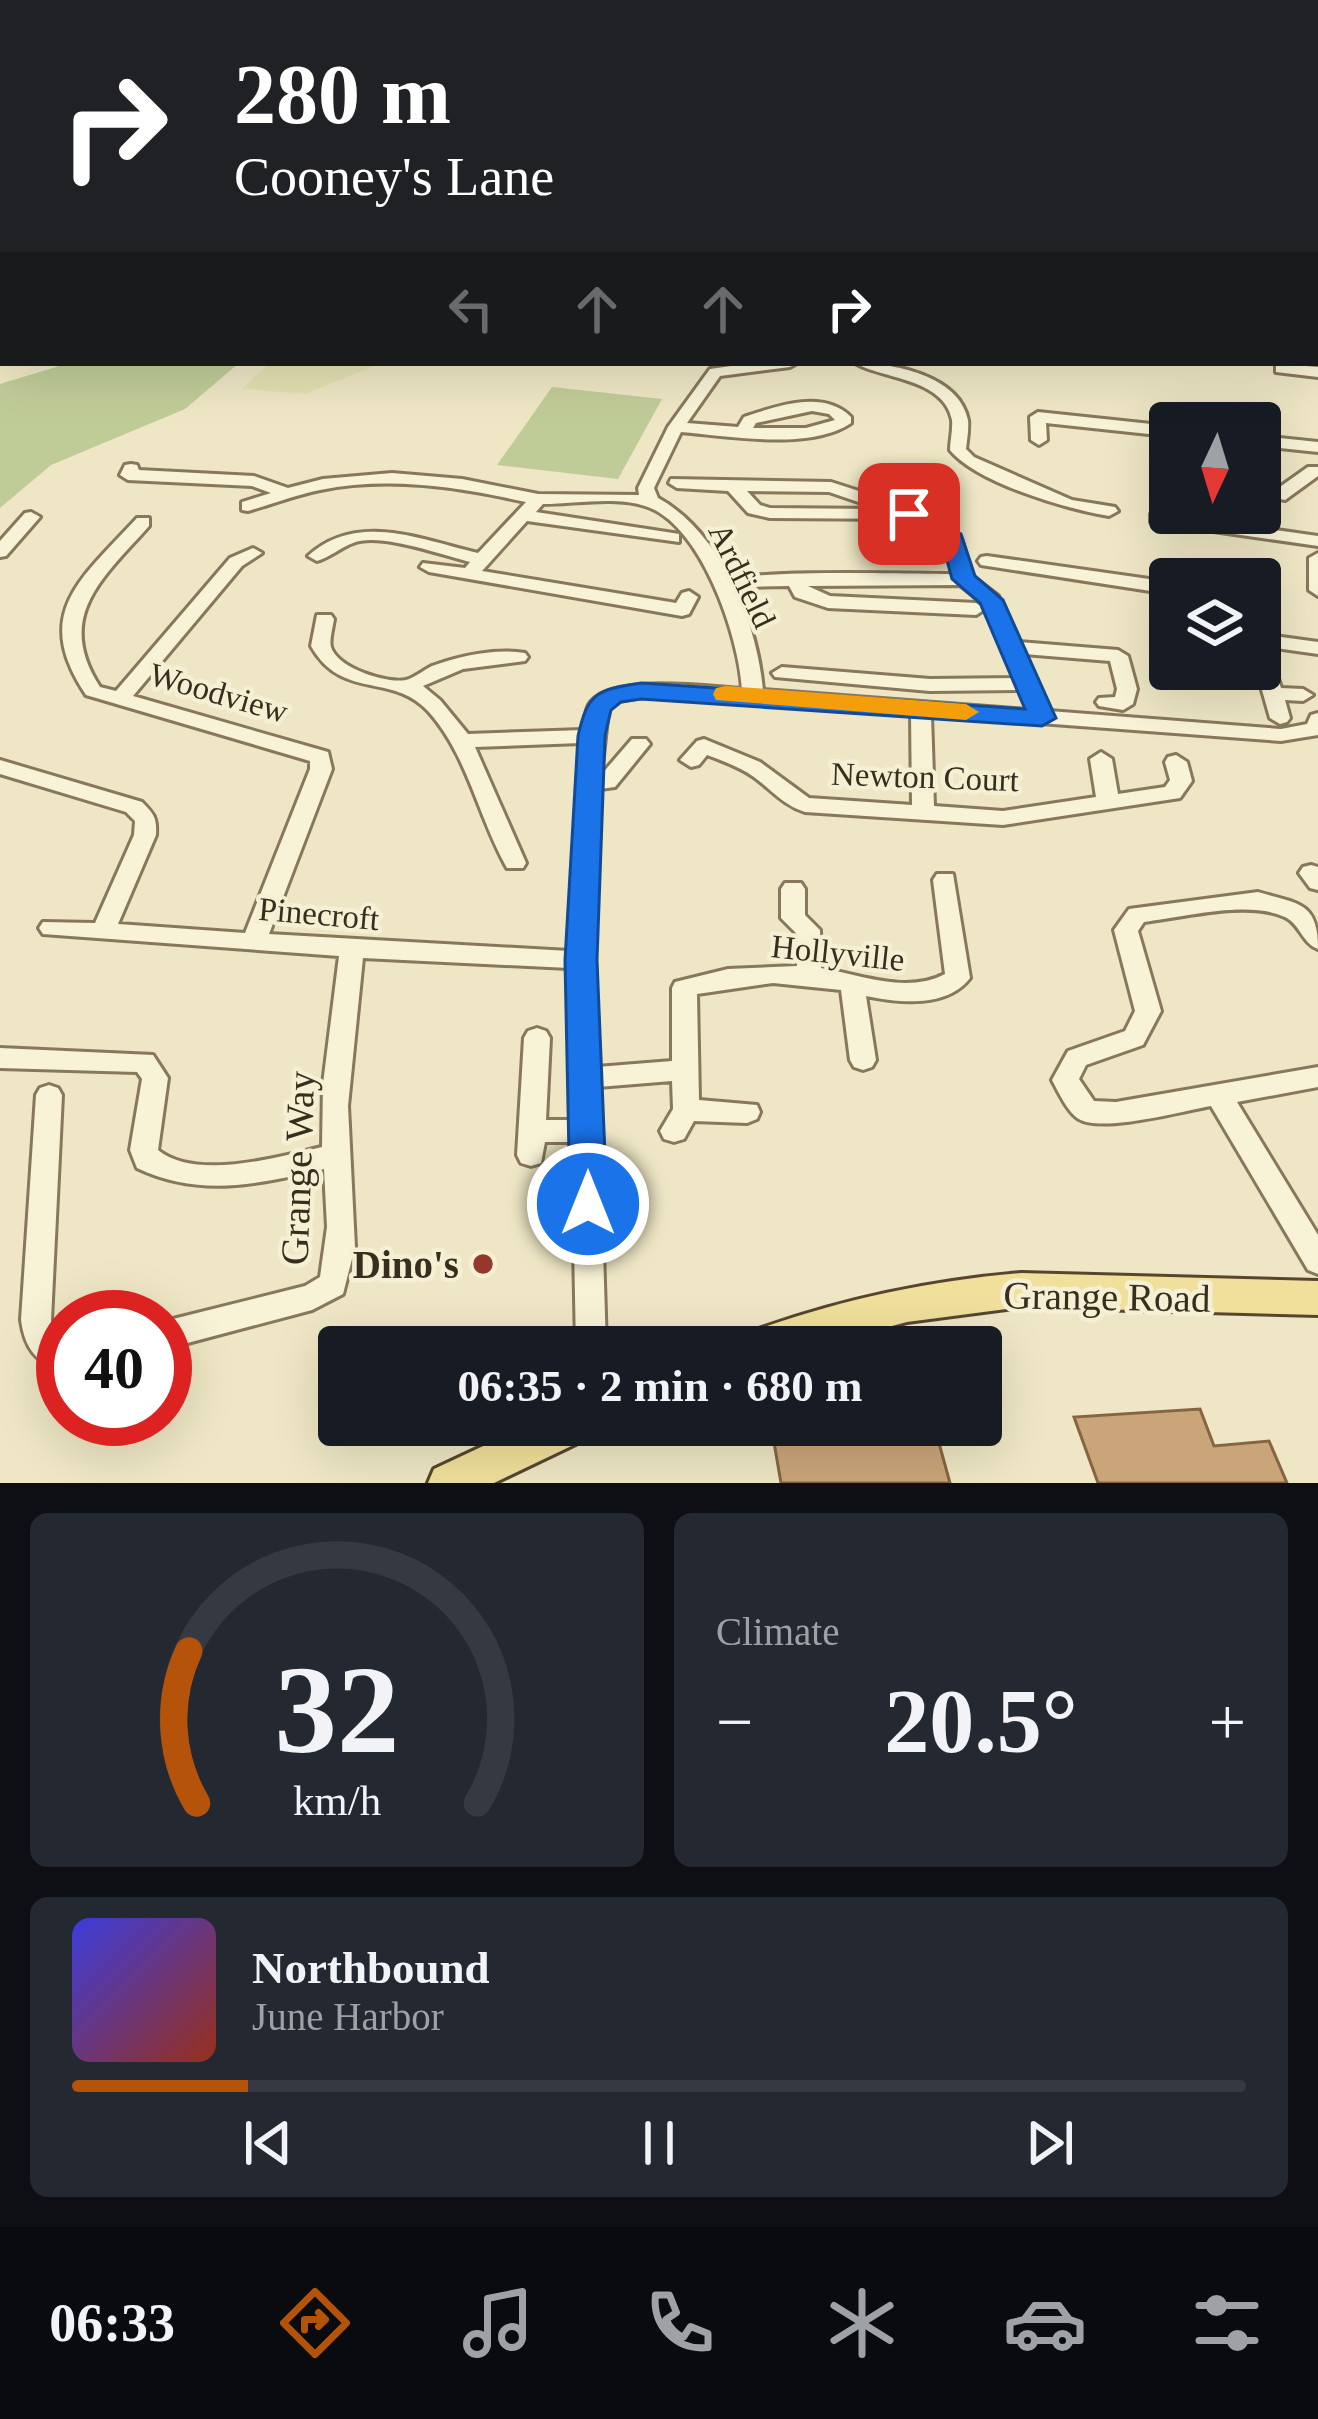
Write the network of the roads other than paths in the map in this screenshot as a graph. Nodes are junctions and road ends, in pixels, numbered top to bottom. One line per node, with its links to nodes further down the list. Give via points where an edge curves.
1 (765, 366): 5 (street, via 715,372)
2 (873, 366): 19 (street, via 946,398 959,417 958,450 968,461 1068,504)
3 (1281, 369): 4 (street)
4 (1315, 369)
5 (676, 427): 7 (street); 17 (street, via 646,488)
6 (1149, 429): 8 (street, via 1038,417)
7 (744, 431): 7 (street, via 821,430 844,417 830,408 801,409 750,420)
8 (1039, 440)
9 (1281, 443): 10 (street)
10 (1318, 447)
11 (131, 469): 14 (street, via 128,475 254,481)
12 (1314, 471): 15 (street)
13 (677, 484): 33 (street, via 733,487 770,513 909,514 953,538)
14 (284, 492): 16 (street, via 396,476); 18 (street)
15 (1281, 495)
16 (538, 499): 17 (street); 20 (street)
17 (650, 501): 50 (street, Ardfield, via 682,519 698,542 741,631)
18 (248, 506)
19 (1109, 511)
20 (523, 515): 24 (street); 31 (street)
21 (31, 517): 26 (street)
22 (142, 522): 52 (street, via 80,593 70,618 68,649 77,671 93,691)
23 (1281, 532): 25 (street)
24 (673, 538)
25 (1318, 541)
26 (0, 552)
27 (253, 553): 52 (street, via 236,562)
28 (317, 556): 31 (street, via 350,536 374,534)
29 (1318, 558): 37 (street)
30 (987, 562): 36 (street)
31 (475, 566): 32 (street); 38 (street, via 682,610)
32 (429, 567)
33 (961, 569): 34 (street); 42 (street, via 991,600)
34 (795, 579): 35 (street); 39 (street, via 802,593 828,602)
35 (739, 581)
36 (1149, 585)
37 (1318, 590)
38 (689, 597)
39 (976, 609)
40 (324, 619): 47 (street, via 321,646 339,670)
41 (1281, 643): 43 (street)
42 (1012, 647): 46 (street); 53 (street, via 1118,656 1127,689 1123,704)
43 (1318, 648)
44 (518, 657): 47 (street, via 463,662)
45 (782, 674): 46 (street)
46 (1027, 684): 55 (street)
47 (410, 686): 59 (street)
48 (1272, 690): 49 (street)
49 (1273, 694): 51 (street); 56 (street)
50 (753, 695): 54 (street); 58 (street, via 613,696 594,714)
51 (1303, 695)
52 (121, 698): 74 (street, Woodview, via 320,758)
53 (1106, 702)
54 (921, 709): 55 (street); 67 (street)
55 (1042, 718): 57 (street, via 1268,735)
56 (1280, 718)
57 (1317, 726)
58 (592, 736): 59 (street); 65 (street)
59 (462, 741): 68 (street)
60 (639, 744): 65 (street, via 607,782)
61 (1101, 759): 66 (street)
62 (691, 760): 67 (street, Newton Court, via 704,746 754,767 806,805)
63 (1176, 762): 66 (street, Newton Court, via 1181,782 1172,793)
64 (0, 766): 73 (street, via 134,807 146,819)
65 (590, 782): 77 (street)
66 (1108, 802): 67 (street, Newton Court, via 1003,818)
67 (922, 814)
68 (515, 863)
69 (945, 880): 79 (street, Hollyville, via 958,978 940,991 911,994)
70 (793, 889): 78 (street, via 793,918 808,930)
71 (1308, 906): 75 (street); 87 (street, via 1258,900 1137,915 1126,930 1148,1011 1134,1038 1077,1058 1065,1080 1086,1112)
72 (51, 928): 73 (street, Pinecroft)
73 (103, 932): 74 (street, Pinecroft)
74 (255, 939): 76 (street, Pinecroft)
75 (1318, 940)
76 (352, 951): 77 (street, Pinecroft); 90 (street, Grange Way)
77 (581, 960): 85 (street)
78 (809, 975): 79 (street, Hollyville); 83 (street, Hollyville, via 719,977 684,988)
79 (852, 983): 82 (street)
80 (537, 1038): 89 (street, via 531,1143)
81 (0, 1058): 90 (street, via 143,1062 155,1078 144,1150 160,1168 237,1174)
82 (863, 1060)
83 (684, 1070): 85 (street); 88 (street, Hollyville, via 680,1121)
84 (1318, 1077): 87 (street)
85 (586, 1078): 89 (street)
86 (49, 1095): 92 (street)
87 (1219, 1096): 91 (street)
88 (747, 1112)
89 (588, 1131): 94 (street)
90 (338, 1154): 96 (street, Grange Way, via 332,1285)
91 (1318, 1261)
92 (38, 1290)
93 (1318, 1298): 95 (main road, Grange Road, via 1059,1289 912,1304)
94 (591, 1326)
95 (834, 1326)
96 (192, 1329)
97 (532, 1446): 98 (main road)
98 (472, 1478)

